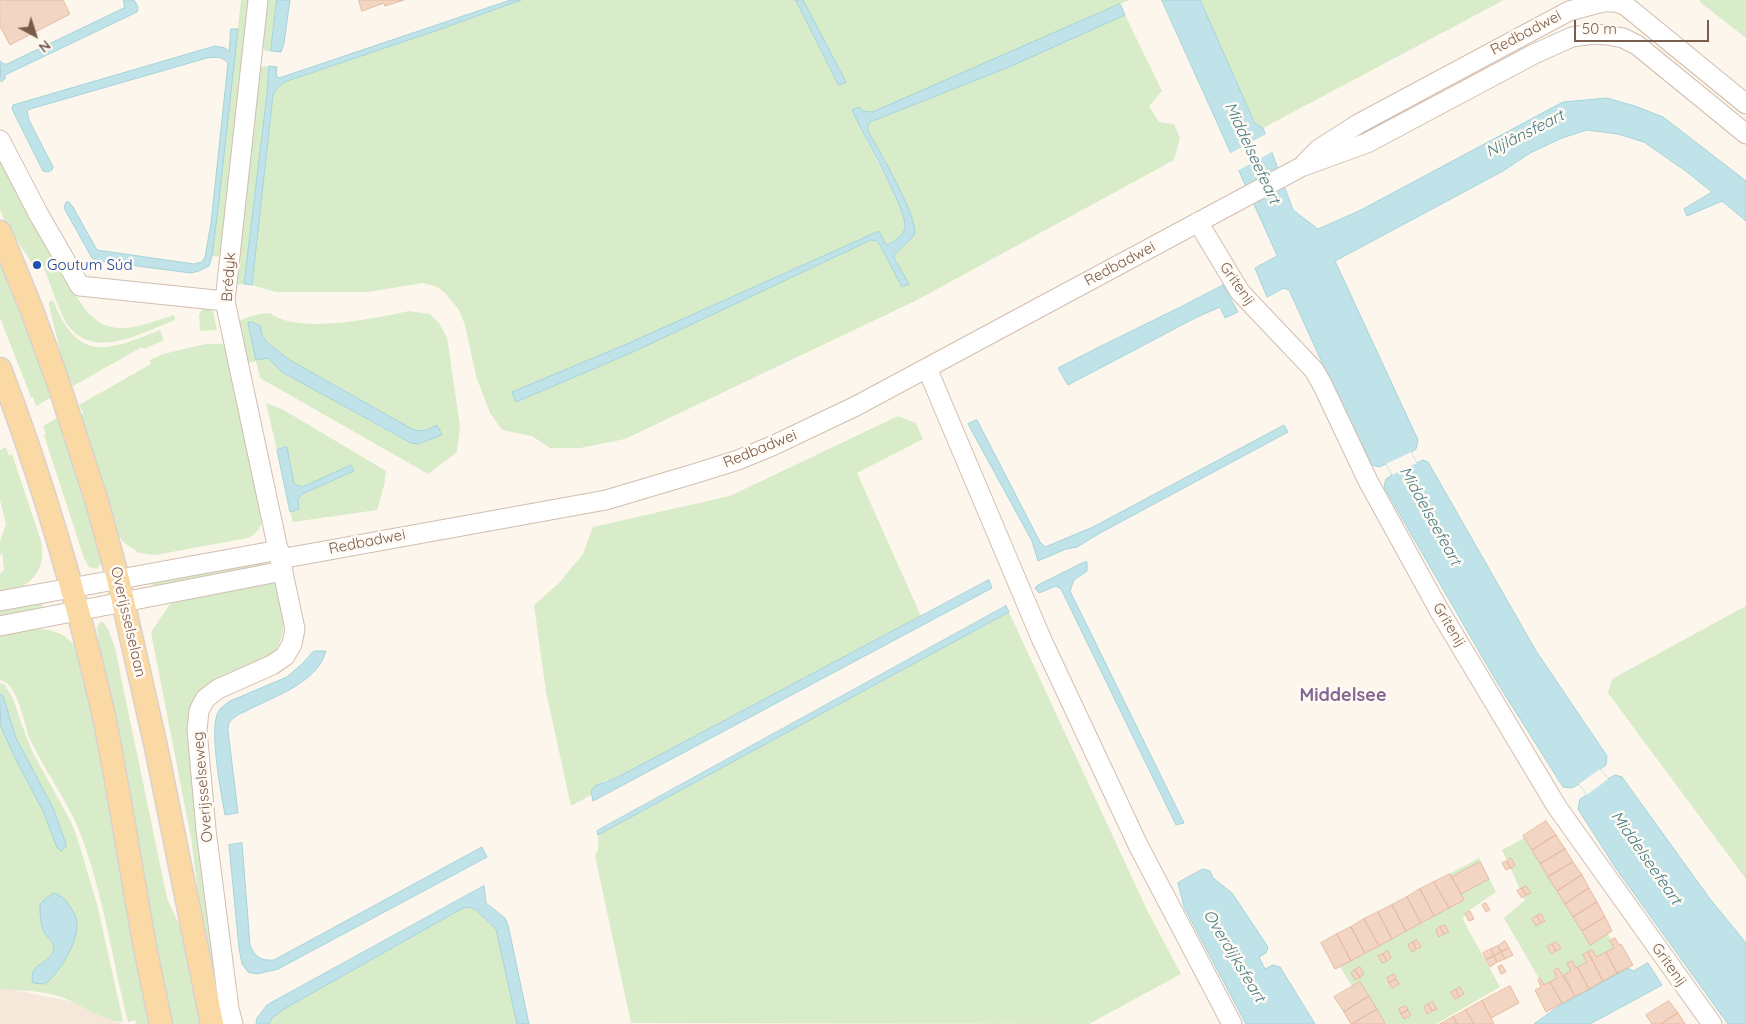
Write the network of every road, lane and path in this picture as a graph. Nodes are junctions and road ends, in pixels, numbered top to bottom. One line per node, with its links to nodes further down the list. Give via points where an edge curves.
1 (258, 0): 8 (street, Brédyk)
2 (1746, 104): 5 (street, Redbadwei, via 1626,6 1603,2 1569,11 1358,124 1319,149)
3 (1746, 134): 5 (street, Redbadwei, via 1637,45 1623,38 1593,34 1572,37 1548,46 1367,143)
4 (0, 140): 8 (street, via 80,286)
5 (1301, 167): 6 (street, Redbadwei)
6 (1198, 222): 9 (street, Redbadwei); 22 (street, Gritenij, via 1240,292 1314,370 1368,481 1439,610 1557,807)
7 (0, 232): 12 (main road, Overijsselselaan, via 28,299 71,420)
8 (225, 301): 11 (street, Brédyk)
9 (927, 368): 11 (street, Redbadwei, via 772,446 667,483 606,500); 21 (street, via 1041,638 1138,845)
10 (0, 369): 13 (main road, via 28,445)
11 (281, 560): 12 (street, Redbadwei); 15 (street, Redbadwei); 20 (street, Overijsselseweg, via 295,630 292,644 285,656 272,666 218,689 205,699 199,711 197,730 206,830)
12 (118, 579): 13 (street, Redbadwei); 15 (main road, Overijsselselaan)
13 (72, 587): 14 (street, Redbadwei); 16 (main road)
14 (0, 601)
15 (124, 601): 16 (street, Redbadwei); 19 (main road, Overijsselselaan)
16 (79, 612): 17 (street, Redbadwei); 18 (main road, via 107,732)
17 (0, 626)
18 (161, 1024)
19 (212, 1024)
20 (233, 1024)
21 (1232, 1024)
22 (1712, 1024)

